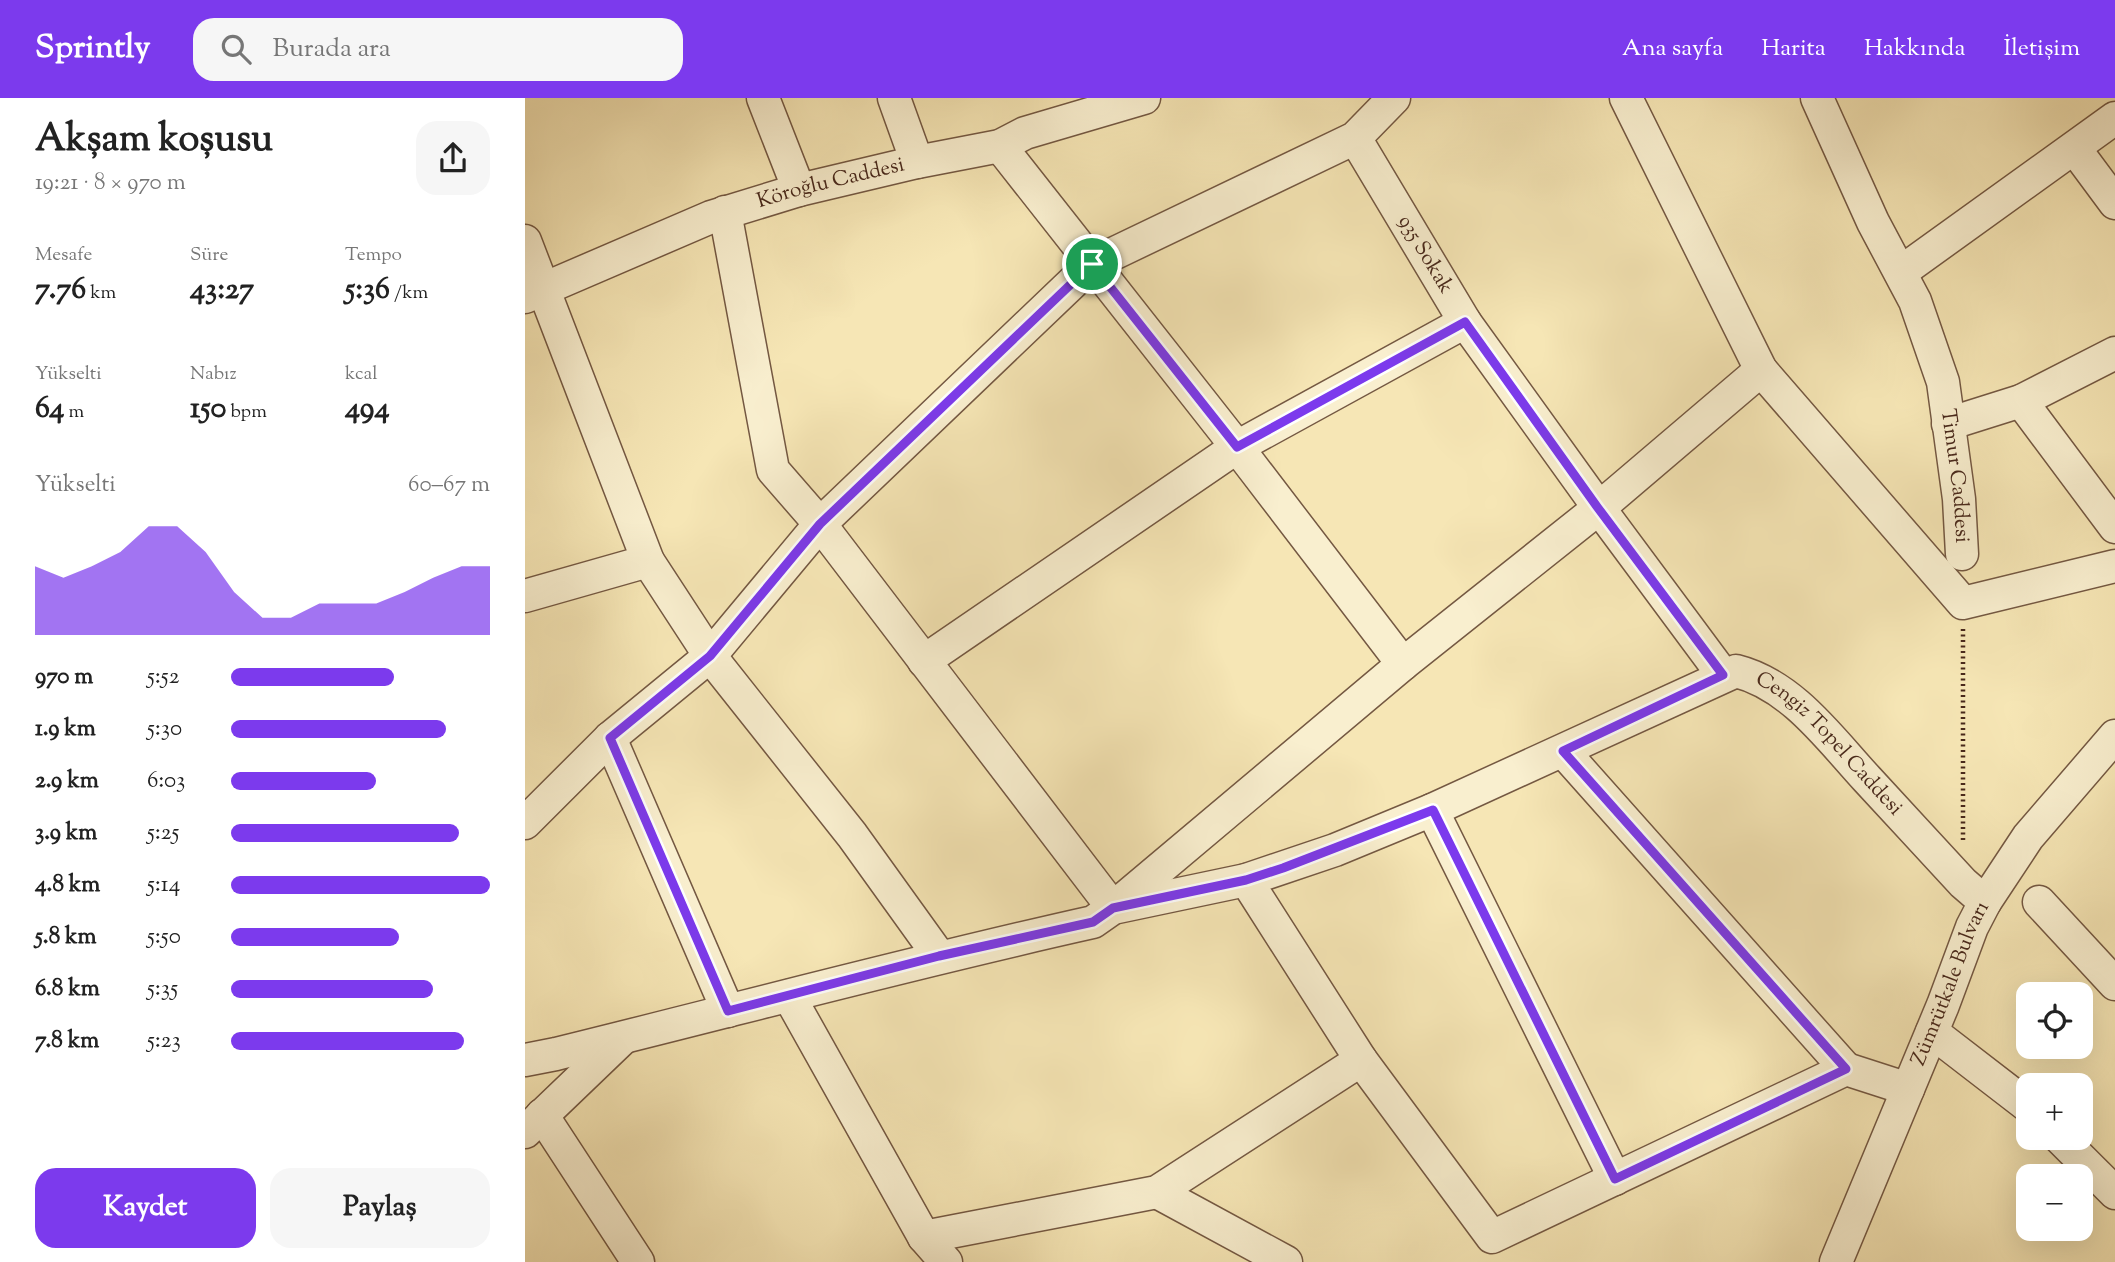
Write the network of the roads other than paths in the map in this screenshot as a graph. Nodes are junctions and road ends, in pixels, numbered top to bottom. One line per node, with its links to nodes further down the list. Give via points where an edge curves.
1 (763, 98): 12 (street)
2 (894, 98): 11 (street)
3 (1144, 98): 9 (street, Köroğlu Caddesi, via 1025,133)
4 (1394, 98): 8 (street)
5 (1626, 98): 21 (street)
6 (1817, 98): 17 (street, Timur Caddesi)
7 (2115, 118): 10 (street)
8 (1355, 138): 16 (street); 19 (street, 935 Sokak)
9 (1000, 146): 11 (street, Köroğlu Caddesi); 16 (street)
10 (2075, 149): 13 (street); 17 (street)
11 (917, 162): 12 (street, Köroğlu Caddesi)
12 (799, 190): 14 (street, Köroğlu Caddesi)
13 (2115, 203)
14 (725, 212): 18 (street, Köroğlu Caddesi); 26 (street, via 773,470)
15 (525, 241): 18 (street)
16 (1092, 264): 24 (street); 26 (street)
17 (1901, 272): 23 (street, Timur Caddesi, via 1943,382)
18 (534, 293): 29 (street)
19 (1465, 322): 24 (street); 25 (street, 935 Sokak)
20 (2115, 353): 22 (street)
21 (1761, 369): 25 (street); 30 (street, via 1963,603)
22 (2021, 401): 23 (street); 27 (street)
23 (1948, 424): 28 (street, Timur Caddesi)
24 (1237, 447): 33 (street); 34 (street)
25 (1598, 508): 34 (street); 35 (street, 935 Sokak)
26 (820, 524): 32 (street); 33 (street)
27 (2115, 527)
28 (1962, 554)
29 (648, 561): 31 (street); 32 (street)
30 (2115, 566)
31 (525, 596)
32 (710, 656): 36 (street); 45 (street, via 852,835)
33 (924, 661): 44 (street)
34 (1403, 664): 44 (street)
35 (1723, 675): 38 (street, Cengiz Topel Caddesi); 42 (street, Cengiz Topel Caddesi, via 1736,671 1752,675 1806,713)
36 (610, 738): 40 (street); 48 (street)
37 (2113, 745): 42 (street, Zümrütkale Bulvarı)
38 (1563, 751): 39 (street, Cengiz Topel Caddesi); 53 (street)
39 (1433, 810): 41 (street, Cengiz Topel Caddesi); 58 (street)
40 (525, 823)
41 (1246, 880): 44 (street, Cengiz Topel Caddesi); 52 (street)
42 (1974, 892): 49 (street, Zümrütkale Bulvarı, via 1972,927)
43 (2039, 902): 46 (street)
44 (1113, 908): 45 (street, Cengiz Topel Caddesi, via 1093,922)
45 (939, 956): 47 (street, Cengiz Topel Caddesi)
46 (2115, 984)
47 (789, 996): 48 (street, Cengiz Topel Caddesi); 61 (street)
48 (728, 1011): 50 (street, Cengiz Topel Caddesi)
49 (1932, 1032): 54 (street, Zümrütkale Bulvarı); 55 (street)
50 (624, 1037): 51 (street, Cengiz Topel Caddesi); 56 (street)
51 (525, 1060)
52 (1361, 1060): 58 (street, via 1492,1237); 59 (street)
53 (1846, 1069): 54 (street); 58 (street)
54 (1908, 1089): 65 (street, Zümrütkale Bulvarı)
55 (2016, 1097)
56 (534, 1123): 62 (street)
57 (2072, 1150): 60 (street)
58 (1615, 1179)
59 (1157, 1192): 61 (street); 64 (street)
60 (2115, 1193)
61 (924, 1237): 63 (street)
62 (638, 1262)
63 (946, 1262)
64 (1286, 1262)
65 (1836, 1262)

